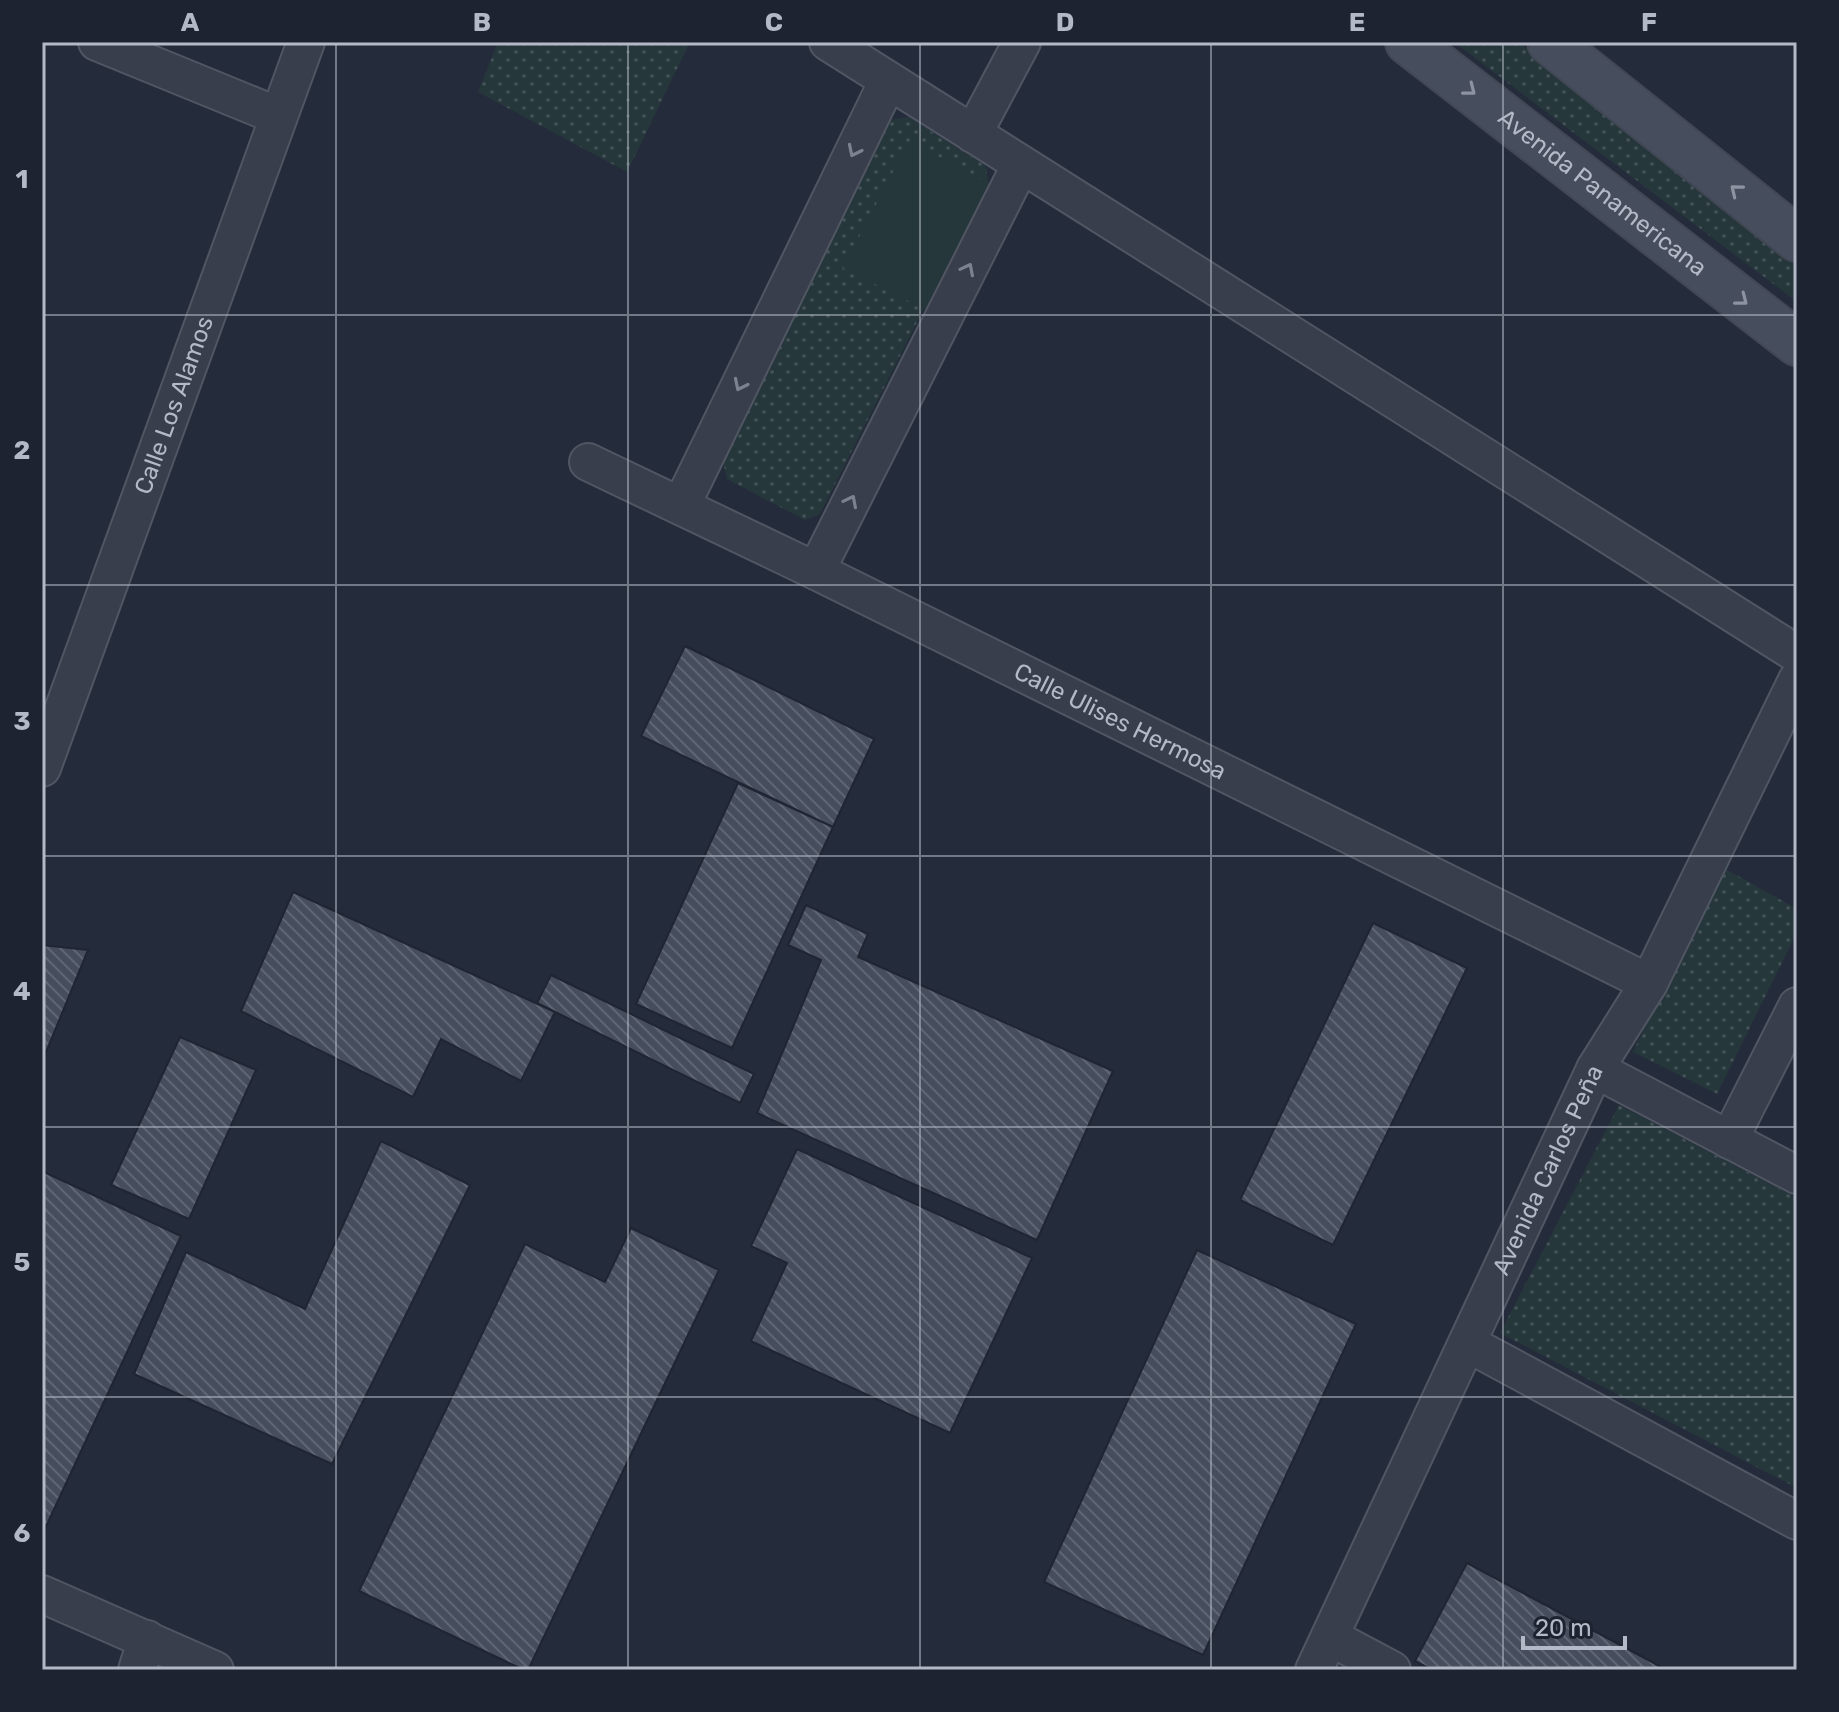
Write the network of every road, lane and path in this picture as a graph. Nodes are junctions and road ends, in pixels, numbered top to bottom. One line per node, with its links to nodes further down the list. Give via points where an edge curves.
1 (97, 42): 8 (street)
2 (306, 42): 8 (street, Calle Los Alamos)
3 (828, 42): 7 (street)
4 (1022, 42): 9 (street)
5 (1408, 42): 12 (main road, Avenida Panamericana, one-way to 12)
6 (1550, 42): 11 (main road, one-way to 6)
7 (888, 81): 9 (street); 14 (street, one-way to 14)
8 (278, 116): 18 (street, Calle Los Alamos)
9 (973, 134): 10 (street)
10 (1021, 164): 15 (street, one-way to 10); 16 (street)
11 (1797, 239)
12 (1797, 343)
13 (588, 462): 14 (street, Calle Ulises Hermosa)
14 (681, 506): 15 (street, Calle Ulises Hermosa)
15 (816, 571): 19 (street, Calle Ulises Hermosa)
16 (1797, 654)
17 (1797, 680): 19 (street, Avenida Carlos Peña)
18 (42, 768)
19 (1649, 983): 21 (street, Avenida Carlos Peña)
20 (1797, 1006): 22 (street)
21 (1595, 1069): 22 (street); 24 (street, Avenida Carlos Peña)
22 (1729, 1140): 23 (street)
23 (1797, 1175)
24 (1467, 1343): 25 (street); 27 (street, Avenida Carlos Peña)
25 (1797, 1521)
26 (42, 1594): 28 (street)
27 (1330, 1637): 30 (street, Avenida Carlos Peña); 31 (street)
28 (142, 1654): 29 (street)
29 (215, 1670)
30 (1314, 1670)
31 (1392, 1670)

